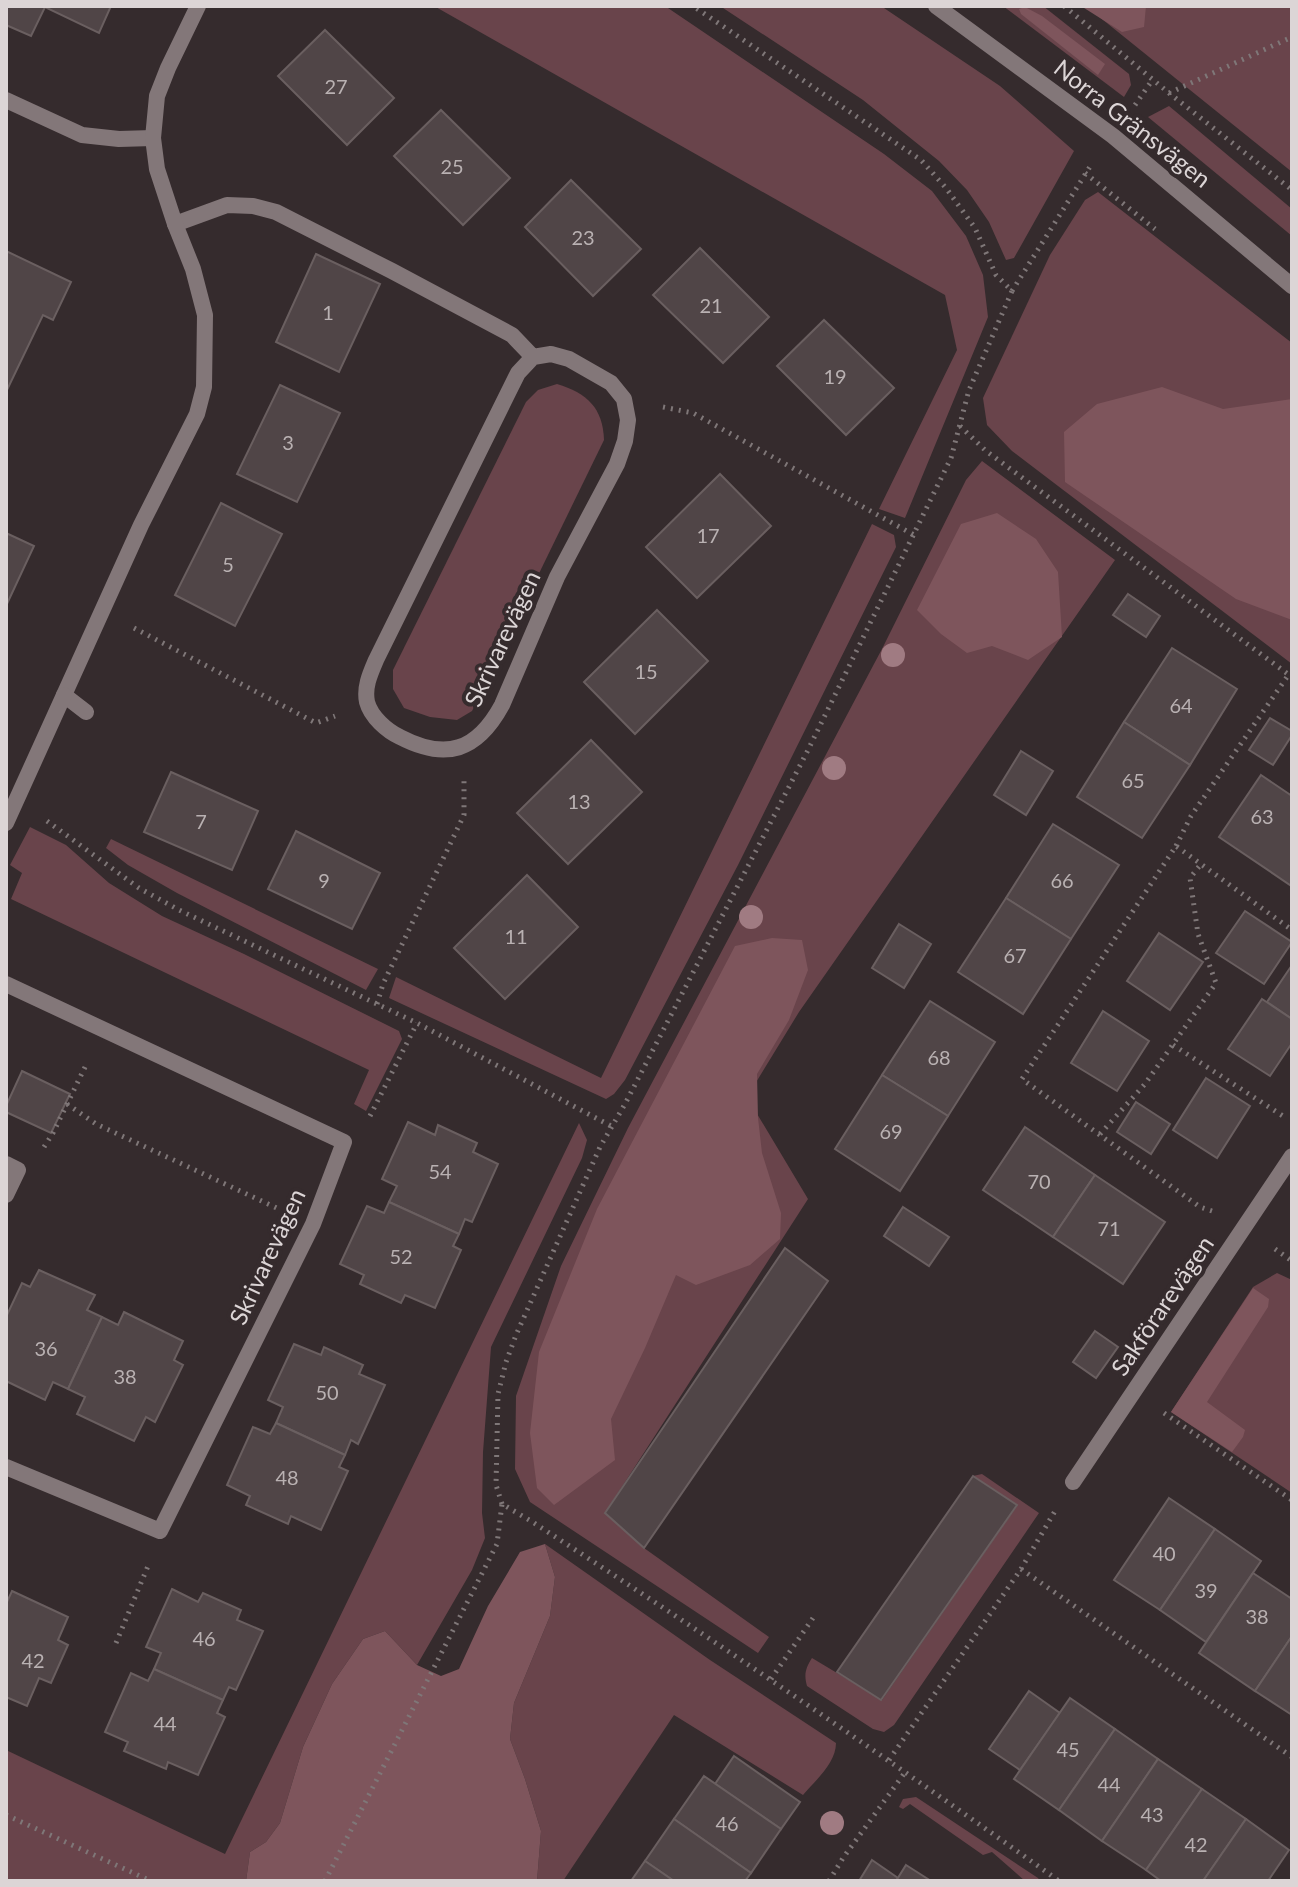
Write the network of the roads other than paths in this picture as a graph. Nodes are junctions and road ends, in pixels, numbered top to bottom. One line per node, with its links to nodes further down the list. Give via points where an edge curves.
1 (198, 6): 4 (street, via 157,96)
2 (936, 6): 6 (street, Norra Gränsvägen, via 1113,136)
3 (6, 100): 4 (street, via 82,135)
4 (153, 138): 5 (street)
5 (175, 224): 7 (street, via 227,205 276,212 512,335); 8 (street, via 205,315 204,387 197,414)
6 (1292, 286)
7 (533, 357): 7 (street, Skrivarevägen, via 569,359 611,383 624,399 625,441 493,722 465,744 445,751 424,748 379,722 367,704 366,685 518,373)
8 (64, 695): 9 (street); 10 (street)
9 (86, 712)
10 (6, 823)
11 (6, 984): 15 (street, Skrivarevägen, via 344,1142 313,1224 160,1531)
12 (1292, 1156): 16 (street, Sakförarevägen)
13 (12, 1167): 14 (street)
14 (6, 1195)
15 (6, 1467)
16 (1073, 1482)

